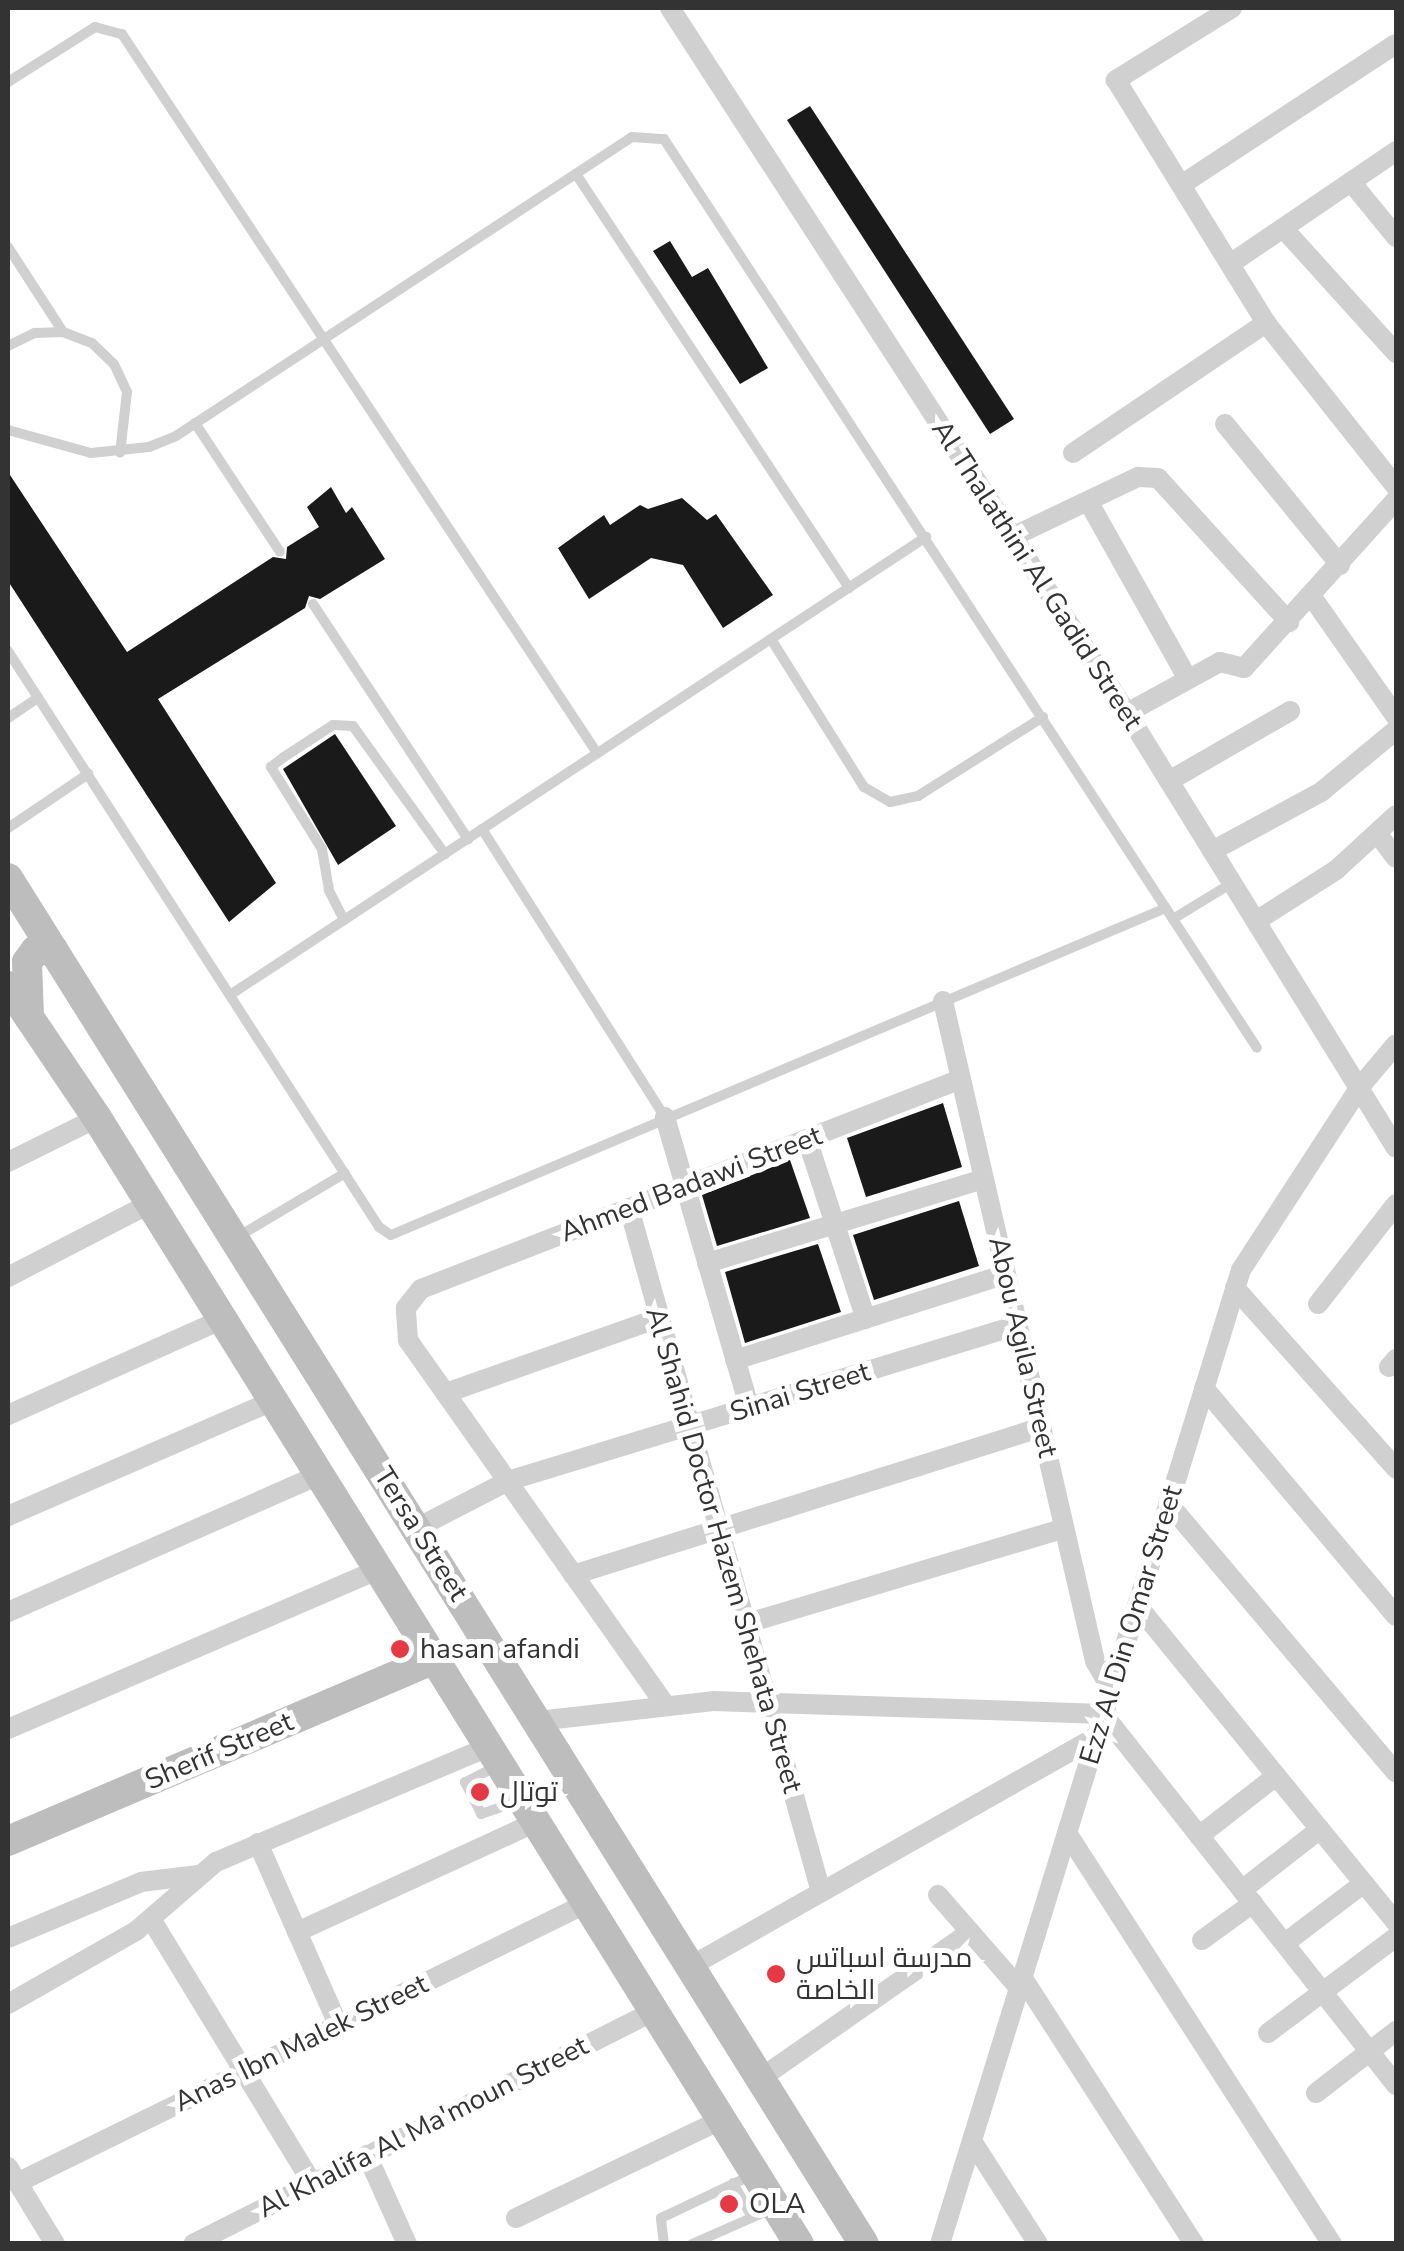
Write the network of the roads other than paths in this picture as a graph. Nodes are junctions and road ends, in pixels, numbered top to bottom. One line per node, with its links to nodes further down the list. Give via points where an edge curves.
1 (670, 8): 26 (street, Al Thalathini Al Gadid Street)
2 (1232, 8): 8 (street, via 1117,76)
3 (1396, 44): 8 (street)
4 (8, 82): 15 (lane, via 94,27 122,34)
5 (1396, 151): 7 (street)
6 (576, 174): 15 (lane); 27 (lane, via 643,133 672,147); 30 (lane)
7 (1351, 182): 9 (street); 10 (street)
8 (1181, 186): 12 (street)
9 (1283, 228): 12 (street); 17 (street)
10 (1396, 238)
11 (8, 246): 14 (lane)
12 (1230, 264): 13 (street)
13 (1266, 323): 22 (street); 23 (street)
14 (63, 332): 16 (lane, via 35,333); 21 (lane, via 92,343 114,364 127,392)
15 (324, 340): 18 (lane); 44 (lane)
16 (8, 346)
17 (1396, 353)
18 (195, 424): 21 (lane); 28 (lane)
19 (1225, 424): 29 (street)
20 (8, 430): 21 (lane, via 63,448)
21 (120, 453)
22 (1072, 453)
23 (1396, 486)
24 (1396, 500): 29 (street)
25 (1088, 501): 26 (street); 33 (street, via 1138,477 1164,481); 36 (street)
26 (1012, 536): 39 (street, Al Thalathini Al Gadid Street)
27 (926, 537): 30 (lane); 42 (lane)
28 (280, 552)
29 (1340, 564): 31 (street)
30 (848, 588): 34 (lane)
31 (1312, 596): 33 (street); 40 (street)
32 (313, 604): 51 (lane)
33 (1289, 622): 36 (street, via 1244,668 1220,662)
34 (770, 639): 42 (lane, via 864,787 890,802 918,796); 44 (lane)
35 (8, 652): 37 (lane)
36 (1188, 679): 39 (street)
37 (38, 698): 41 (lane); 45 (lane)
38 (1290, 711): 46 (street)
39 (1127, 712): 46 (street, Al Thalathini Al Gadid Street)
40 (1396, 717)
41 (8, 718)
42 (1043, 718): 57 (lane)
43 (1396, 730): 52 (street, via 1321,792)
44 (597, 753): 49 (lane)
45 (88, 774): 48 (lane); 63 (lane)
46 (1169, 782): 52 (street, Al Thalathini Al Gadid Street)
47 (1396, 815): 50 (street)
48 (8, 828)
49 (482, 829): 51 (lane); 70 (lane)
50 (1378, 833): 54 (street); 60 (street, via 1336,870)
51 (468, 838): 53 (lane)
52 (1212, 851): 56 (street, Al Thalathini Al Gadid Street)
53 (444, 854): 59 (lane); 59 (lane, via 353,726 333,725 284,757 271,767 322,850 328,890)
54 (1396, 858)
55 (8, 878): 61 (main road, Tersa Street)
56 (1232, 882): 58 (lane); 60 (street, Al Thalathini Al Gadid Street)
57 (1166, 908): 58 (lane); 64 (lane)
58 (1173, 919): 67 (lane)
59 (344, 920): 63 (lane)
60 (1256, 922): 69 (street, Al Thalathini Al Gadid Street)
61 (53, 949): 65 (main road, via 36,951 27,962); 82 (main road, Tersa Street)
62 (8, 986): 65 (main road)
63 (233, 993): 75 (lane)
64 (943, 1001): 68 (street, Abou Agila Street); 70 (lane)
65 (30, 1019): 71 (main road)
66 (1396, 1044): 69 (street, Ezz Al Din Omar Street)
67 (1257, 1048)
68 (961, 1079): 72 (street, Ahmed Badawi Street); 76 (street, Abou Agila Street)
69 (1359, 1088): 73 (street, Al Thalathini Al Gadid Street); 86 (street, Ezz Al Din Omar Street, via 1258,1236)
70 (665, 1117): 75 (lane, via 398,1236 379,1228); 77 (street)
71 (96, 1118): 74 (street); 78 (main road)
72 (807, 1139): 77 (street, Ahmed Badawi Street); 81 (street)
73 (1396, 1148)
74 (8, 1162)
75 (345, 1173): 82 (lane)
76 (984, 1179): 81 (street); 84 (street, Abou Agila Street)
77 (686, 1186): 80 (street, Ahmed Badawi Street); 83 (street)
78 (150, 1204): 85 (street); 90 (main road)
79 (1396, 1204): 87 (street)
80 (629, 1208): 88 (street, Al Shahid Doctor Hazem Shehata Street); 94 (street, Ahmed Badawi Street, via 421,1289 406,1308 405,1332)
81 (835, 1224): 83 (street); 89 (street)
82 (235, 1238): 105 (main road, Tersa Street)
83 (708, 1263): 92 (street)
84 (1006, 1274): 89 (street); 91 (street, Abou Agila Street)
85 (8, 1277)
86 (1234, 1288): 93 (street, Ezz Al Din Omar Street); 100 (street)
87 (1318, 1304)
88 (659, 1318): 94 (street); 98 (street, Al Shahid Doctor Hazem Shehata Street)
89 (866, 1319): 92 (street)
90 (220, 1320): 95 (main road); 97 (street)
91 (1018, 1326): 96 (street, Sinai Street); 99 (street, Abou Agila Street)
92 (735, 1360): 96 (street)
93 (1204, 1388): 103 (street, Ezz Al Din Omar Street); 112 (street)
94 (446, 1393): 102 (street)
95 (270, 1402): 101 (main road); 104 (street)
96 (749, 1407): 98 (street, Sinai Street)
97 (8, 1415)
98 (689, 1426): 102 (street, Sinai Street); 107 (street, Al Shahid Doctor Hazem Shehata Street)
99 (1041, 1427): 106 (street, Abou Agila Street); 107 (street)
100 (1396, 1469)
101 (316, 1476): 108 (main road); 111 (street)
102 (508, 1481): 105 (street, Sinai Street); 109 (street)
103 (1168, 1503): 110 (street, Ezz Al Din Omar Street); 123 (street)
104 (8, 1516)
105 (417, 1528): 119 (main road, Tersa Street)
106 (1064, 1528): 113 (street); 115 (street, Abou Agila Street, via 1096,1662)
107 (718, 1529): 109 (street); 113 (street, Al Shahid Doctor Hazem Shehata Street)
108 (375, 1572): 114 (main road); 120 (street)
109 (573, 1575): 117 (street)
110 (1137, 1605): 115 (street, Ezz Al Din Omar Street); 124 (street)
111 (8, 1612)
112 (1396, 1616)
113 (744, 1624): 116 (street, Al Shahid Doctor Hazem Shehata Street)
114 (431, 1661): 122 (main road); 129 (main road, Sherif Street)
115 (1111, 1689): 118 (street, Ezz Al Din Omar Street)
116 (766, 1702): 117 (street); 118 (street); 133 (street, Al Shahid Doctor Hazem Shehata Street)
117 (664, 1704): 119 (street)
118 (1103, 1714): 121 (street, Ezz Al Din Omar Street); 128 (street)
119 (538, 1721): 145 (main road, Tersa Street)
120 (8, 1728)
121 (1096, 1737): 127 (street, Ezz Al Din Omar Street); 133 (street)
122 (492, 1757): 125 (main road); 130 (street)
123 (1396, 1773)
124 (1276, 1776): 126 (street); 128 (street)
125 (526, 1812): 136 (main road); 139 (street)
126 (1320, 1829): 132 (street); 135 (street)
127 (1067, 1833): 146 (street, Ezz Al Din Omar Street); 176 (street)
128 (1199, 1836): 135 (street)
129 (8, 1841)
130 (258, 1843): 131 (street); 139 (street)
131 (197, 1875): 137 (street); 142 (street, via 123,1888)
132 (1364, 1882): 138 (street); 144 (street)
133 (821, 1892): 145 (street)
134 (938, 1894): 140 (street)
135 (1247, 1896): 143 (street); 144 (street)
136 (584, 1904): 149 (main road); 150 (street, Anas Ibn Malek Street)
137 (150, 1919): 148 (street); 154 (street)
138 (1396, 1922)
139 (297, 1932): 150 (street)
140 (966, 1935): 146 (street); 155 (street)
141 (1396, 1937): 147 (street)
142 (8, 1938)
143 (1202, 1940)
144 (1284, 1943): 147 (street)
145 (691, 1966): 155 (main road, Tersa Street)
146 (1020, 1982): 159 (street, Ezz Al Din Omar Street); 175 (street)
147 (1325, 1994): 152 (street); 153 (street)
148 (8, 2004)
149 (652, 2012): 158 (main road); 160 (street, Al Khalifa Al Ma'moun Street)
150 (338, 2024): 154 (street, Anas Ibn Malek Street)
151 (1396, 2031): 153 (street)
152 (1268, 2034)
153 (1370, 2051): 156 (street); 157 (street)
154 (244, 2072): 161 (street, Anas Ibn Malek Street); 163 (street)
155 (761, 2078): 172 (main road, Tersa Street)
156 (1396, 2084)
157 (1316, 2093)
158 (721, 2120): 162 (main road); 165 (street)
159 (972, 2141): 173 (street, Ezz Al Din Omar Street); 174 (street)
160 (368, 2155): 163 (street, Al Khalifa Al Ma'moun Street); 168 (street)
161 (12, 2175): 166 (street)
162 (744, 2178): 164 (main road); 169 (lane, via 661,2218)
163 (312, 2183): 167 (street, Al Khalifa Al Ma'moun Street)
164 (764, 2212): 170 (lane); 171 (main road)
165 (516, 2218)
166 (55, 2244)
167 (193, 2244)
168 (407, 2244)
169 (664, 2244)
170 (692, 2244)
171 (799, 2244)
172 (864, 2244)
173 (940, 2244)
174 (1038, 2244)
175 (1194, 2244)
176 (1332, 2244)

